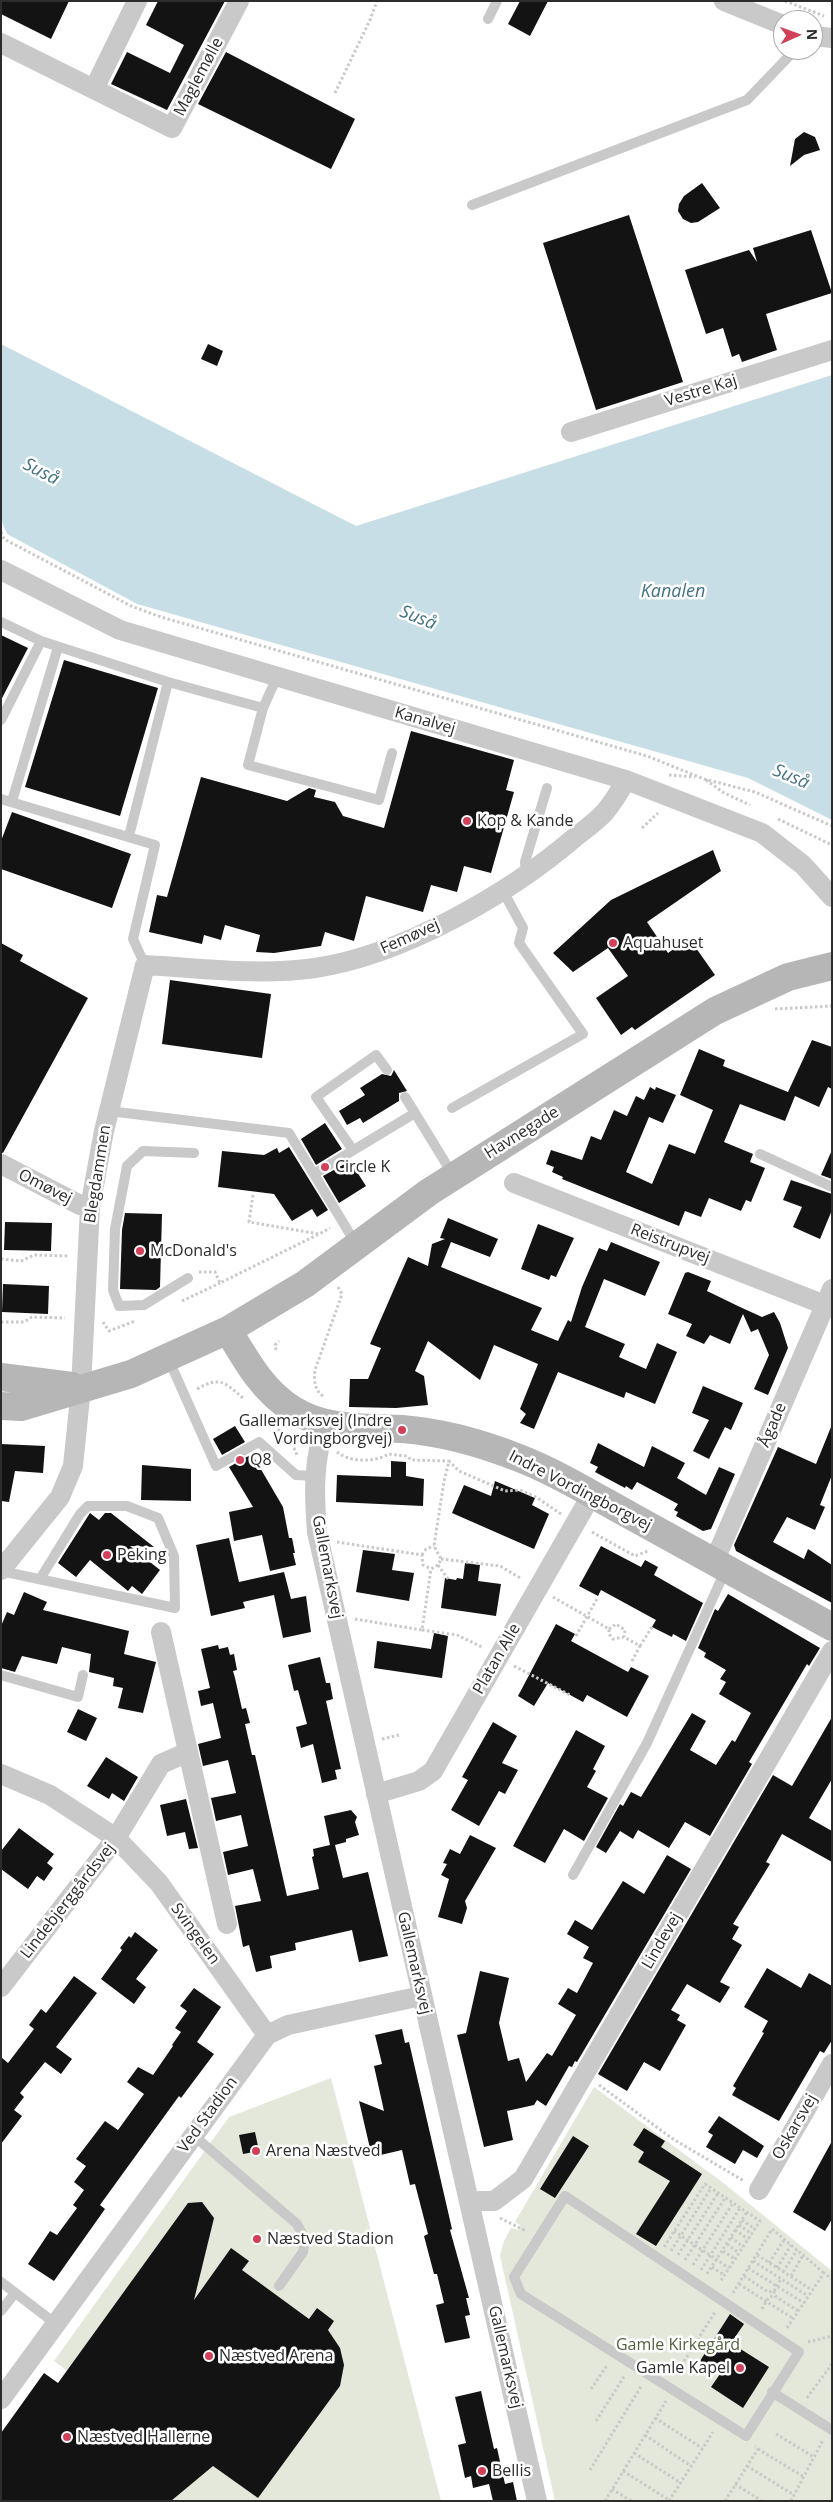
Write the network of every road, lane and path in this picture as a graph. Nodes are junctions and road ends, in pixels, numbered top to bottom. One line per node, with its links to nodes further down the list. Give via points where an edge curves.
1 (137, 1): 12 (street)
2 (239, 1): 12 (street, Maglemølle, via 172,128)
3 (377, 1): 13 (path)
4 (496, 1): 7 (lane)
5 (724, 1): 9 (street)
6 (785, 1): 8 (path)
7 (488, 19)
8 (832, 19)
9 (773, 21)
10 (1, 43): 12 (street, Maglemølle)
11 (785, 60): 14 (lane, via 747,100)
12 (94, 89)
13 (335, 93)
14 (472, 205)
15 (832, 350): 16 (street, Vestre Kaj)
16 (570, 432)
17 (1, 532): 30 (path, via 4,539 131,606 647,756 704,779 755,792)
18 (1, 570): 22 (street, Kanalvej, via 120,630)
19 (1, 622): 20 (lane)
20 (41, 641): 21 (lane); 25 (lane)
21 (58, 646): 23 (lane); 29 (lane)
22 (277, 677): 24 (lane); 27 (street, Kanalvej)
23 (168, 682): 24 (lane); 31 (lane)
24 (262, 713): 26 (lane, via 248,765 378,800)
25 (1, 720)
26 (392, 752)
27 (626, 780): 32 (street, Femøvej, via 605,812); 34 (street, Kanalvej, via 762,833 803,865)
28 (547, 788): 32 (lane, via 525,862)
29 (6, 800): 31 (lane)
30 (832, 826)
31 (129, 836): 35 (lane, via 155,844 133,939)
32 (526, 875): 33 (street, Femøvej)
33 (503, 891): 35 (street, Femøvej, via 380,952 315,968 256,971); 39 (lane, via 523,928 519,944 583,1034)
34 (832, 897)
35 (145, 965): 40 (street, Blegdammen)
36 (832, 966): 47 (main road, Havnegade, via 788,977 714,1011)
37 (387, 1070): 42 (lane, via 376,1055 316,1097)
38 (405, 1097): 41 (lane)
39 (452, 1108)
40 (109, 1111): 46 (lane, via 290,1134); 51 (street, Blegdammen)
41 (415, 1113): 42 (lane); 47 (lane)
42 (353, 1150): 46 (lane)
43 (194, 1153): 58 (lane, via 143,1151 127,1166 115,1229 113,1290 119,1306 144,1305)
44 (760, 1154): 49 (lane)
45 (1, 1164): 51 (street, Omøvej)
46 (314, 1174): 52 (lane)
47 (453, 1176): 54 (main road, Havnegade)
48 (514, 1183): 59 (street, Reistrupvej)
49 (832, 1187)
50 (253, 1195): 53 (path, via 249,1222)
51 (90, 1207): 55 (street, Blegdammen)
52 (342, 1221): 53 (path); 54 (lane)
53 (319, 1234): 58 (path, via 220,1283 214,1272)
54 (357, 1246): 57 (main road, Havnegade)
55 (87, 1257): 56 (path, via 34,1255 21,1261); 67 (street, Blegdammen)
56 (1, 1259)
57 (326, 1268): 62 (main road, Havnegade); 71 (path, via 342,1294 315,1370 314,1382)
58 (193, 1275)
59 (828, 1297): 81 (street, Ågade)
60 (70, 1318): 61 (path, via 32,1317 24,1322)
61 (1, 1322)
62 (228, 1330): 65 (main road, Havnegade); 71 (main road, Indre Vordingborgvej, via 268,1391 292,1410)
63 (279, 1341): 64 (path, via 275,1345)
64 (276, 1350)
65 (168, 1357): 67 (main road, Havnegade, via 131,1374); 68 (lane)
66 (1, 1377): 67 (main road)
67 (81, 1388): 70 (main road, Havnegade, via 21,1407); 83 (street, Blegdammen, via 72,1466 60,1497)
68 (185, 1395): 69 (path, via 212,1381 221,1382); 74 (lane, via 216,1466 259,1442 296,1475)
69 (245, 1400)
70 (1, 1406)
71 (324, 1420): 73 (main road, Indre Vordingborgvej, via 353,1429 402,1430); 73 (path, via 339,1455 349,1459 381,1459 388,1454 407,1456 412,1460); 74 (street, Gallemarksvej)
72 (275, 1426): 74 (path, via 292,1443)
73 (450, 1449): 75 (main road, Indre Vordingborgvej, via 465,1439 521,1458); 77 (path)
74 (308, 1476): 76 (street, Gallemarksvej, via 314,1496)
75 (592, 1494): 81 (main road, Indre Vordingborgvej); 86 (street, Platan Alle)
76 (320, 1546): 78 (path, via 337,1542); 89 (street, Gallemarksvej)
77 (434, 1546): 78 (path); 79 (path)
78 (422, 1555): 82 (path, via 422,1565)
79 (441, 1559): 80 (path); 86 (path, via 500,1566)
80 (438, 1565): 82 (path); 85 (path)
81 (720, 1565): 91 (main road, Indre Vordingborgvej); 105 (lane, via 647,1743)
82 (431, 1569): 89 (path, via 422,1630 354,1619)
83 (1, 1571): 84 (lane)
84 (40, 1579): 84 (lane, via 50,1582 175,1608 174,1556 158,1518 127,1506 88,1506)
85 (448, 1579)
86 (538, 1589): 88 (path); 103 (street, Platan Alle, via 433,1771 419,1781)
87 (598, 1597): 88 (path)
88 (586, 1616): 92 (path); 94 (path)
89 (338, 1624): 103 (street, Gallemarksvej)
90 (652, 1627): 96 (path)
91 (832, 1627)
92 (609, 1629): 95 (path, via 613,1639); 95 (path, via 616,1624 620,1626 625,1630)
93 (161, 1632): 101 (street, Svingelen)
94 (576, 1636)
95 (624, 1637): 96 (path)
96 (640, 1646): 98 (path)
97 (832, 1651): 111 (street, Lindevej)
98 (631, 1663)
99 (1, 1675): 100 (lane, via 78,1697)
100 (83, 1675)
101 (188, 1752): 104 (street, via 161,1764); 106 (street, Svingelen)
102 (1, 1774): 104 (street, Svingelen, via 50,1795)
103 (376, 1794): 108 (street, Gallemarksvej)
104 (116, 1838): 107 (street, Lindebjerggårdsvej); 109 (street, Svingelen, via 159,1883)
105 (573, 1875)
106 (227, 1924)
107 (1, 1987)
108 (421, 1996): 109 (street, via 288,2026); 117 (street, Gallemarksvej)
109 (267, 2035): 112 (street, Ved Stadion)
110 (832, 2064): 114 (street, Oskarsvej)
111 (584, 2075): 114 (path, via 673,2139); 117 (street, Lindevej, via 524,2179 494,2201)
112 (193, 2135): 169 (lane, via 297,2224 305,2239 303,2252); 190 (street, Ved Stadion)
113 (711, 2188): 115 (path); 127 (path, via 706,2184); 129 (path)
114 (759, 2190)
115 (718, 2193): 116 (path); 132 (path)
116 (725, 2198): 118 (path); 135 (path)
117 (470, 2201): 225 (street, Gallemarksvej)
118 (733, 2203): 119 (path); 138 (path)
119 (740, 2208): 120 (path); 143 (path)
120 (747, 2212): 121 (path); 125 (path, via 760,2221)
121 (742, 2220): 123 (path); 125 (path)
122 (512, 2224): 124 (path)
123 (739, 2225): 126 (path); 128 (path)
124 (520, 2228)
125 (755, 2228): 128 (path)
126 (735, 2230): 130 (path); 131 (path)
127 (674, 2231): 129 (path); 141 (path, via 663,2246)
128 (752, 2234): 131 (path)
129 (682, 2236): 132 (path); 141 (path)
130 (731, 2237): 134 (path); 137 (path)
131 (748, 2239): 137 (path)
132 (688, 2240): 135 (path); 146 (path)
133 (784, 2240): 136 (path); 144 (path, via 772,2229); 151 (path)
134 (727, 2244): 139 (path); 142 (path)
135 (695, 2245): 138 (path); 148 (path)
136 (791, 2245): 140 (path); 156 (path)
137 (743, 2246): 142 (path)
138 (703, 2250): 143 (path); 152 (path)
139 (722, 2250): 147 (path); 149 (path)
140 (797, 2250): 145 (path); 158 (path)
141 (671, 2252): 146 (path)
142 (739, 2253): 147 (path)
143 (710, 2255): 149 (path); 157 (path)
144 (757, 2255): 150 (path); 151 (path)
145 (803, 2255): 159 (path); 163 (path)
146 (678, 2256): 148 (path)
147 (735, 2259): 154 (path)
148 (685, 2260): 152 (path)
149 (717, 2260): 153 (path); 154 (path)
150 (753, 2261): 155 (path); 164 (path)
151 (769, 2263): 156 (path)
152 (693, 2265): 157 (path)
153 (712, 2267): 160 (path); 161 (path)
154 (729, 2268): 161 (path)
155 (748, 2268): 162 (path); 170 (path)
156 (777, 2268): 158 (path)
157 (701, 2270): 160 (path)
158 (783, 2272): 163 (path)
159 (824, 2273): 165 (path); 171 (path)
160 (707, 2274): 167 (path)
161 (724, 2275): 167 (path)
162 (744, 2276): 168 (path); 174 (path)
163 (790, 2276): 171 (path)
164 (781, 2279): 170 (path); 178 (path)
165 (832, 2279)
166 (1, 2282): 175 (lane)
167 (720, 2282): 172 (path)
168 (739, 2284): 172 (path); 181 (path)
169 (279, 2286)
170 (777, 2286): 173 (path); 182 (path)
171 (812, 2290): 178 (path)
172 (734, 2291): 176 (path); 180 (path)
173 (774, 2291): 174 (path); 177 (path)
174 (768, 2292): 179 (path)
175 (15, 2293): 185 (lane); 190 (lane)
176 (741, 2296)
177 (775, 2296): 179 (path); 186 (path)
178 (808, 2296): 182 (path)
179 (769, 2298): 181 (path)
180 (724, 2302): 193 (lane); 195 (lane, via 565,2196 514,2277 521,2294); 199 (path)
181 (767, 2302): 184 (path); 188 (path)
182 (804, 2303): 186 (path)
183 (755, 2305): 184 (path)
184 (762, 2310): 187 (path)
185 (1, 2311)
186 (798, 2311): 188 (path)
187 (768, 2314)
188 (794, 2319): 191 (path)
189 (782, 2322): 191 (path)
190 (56, 2324): 202 (street, Ved Stadion)
191 (788, 2326): 193 (path)
192 (832, 2336): 194 (path, via 808,2342)
193 (779, 2339): 194 (lane)
194 (799, 2352): 201 (lane)
195 (615, 2353): 196 (lane); 200 (path)
196 (632, 2364): 198 (lane); 206 (path)
197 (832, 2364): 203 (path)
198 (649, 2374): 199 (lane); 217 (path)
199 (670, 2388): 204 (path); 205 (lane)
200 (591, 2389)
201 (772, 2392): 203 (lane); 210 (lane)
202 (1, 2399)
203 (799, 2409): 207 (lane)
204 (655, 2418): 209 (path); 211 (path)
205 (720, 2419): 210 (lane); 211 (path)
206 (596, 2421)
207 (831, 2428): 214 (path)
208 (776, 2434): 214 (path)
209 (645, 2435): 213 (path); 215 (path)
210 (746, 2436): 212 (path)
211 (702, 2448): 215 (path)
212 (758, 2449): 216 (path); 219 (path)
213 (634, 2453): 218 (path); 220 (path)
214 (814, 2457): 219 (path)
215 (691, 2466): 220 (path)
216 (747, 2466): 221 (path); 223 (path)
217 (590, 2470)
218 (623, 2471): 222 (path); 224 (path)
219 (804, 2477): 223 (path)
220 (681, 2483): 224 (path)
221 (736, 2484): 228 (path); 229 (path)
222 (612, 2489): 226 (path); 227 (path)
223 (794, 2495): 230 (path)
224 (669, 2500)
225 (537, 2501)
226 (605, 2501)
227 (630, 2501)
228 (725, 2501)
229 (762, 2501)
230 (791, 2501)

